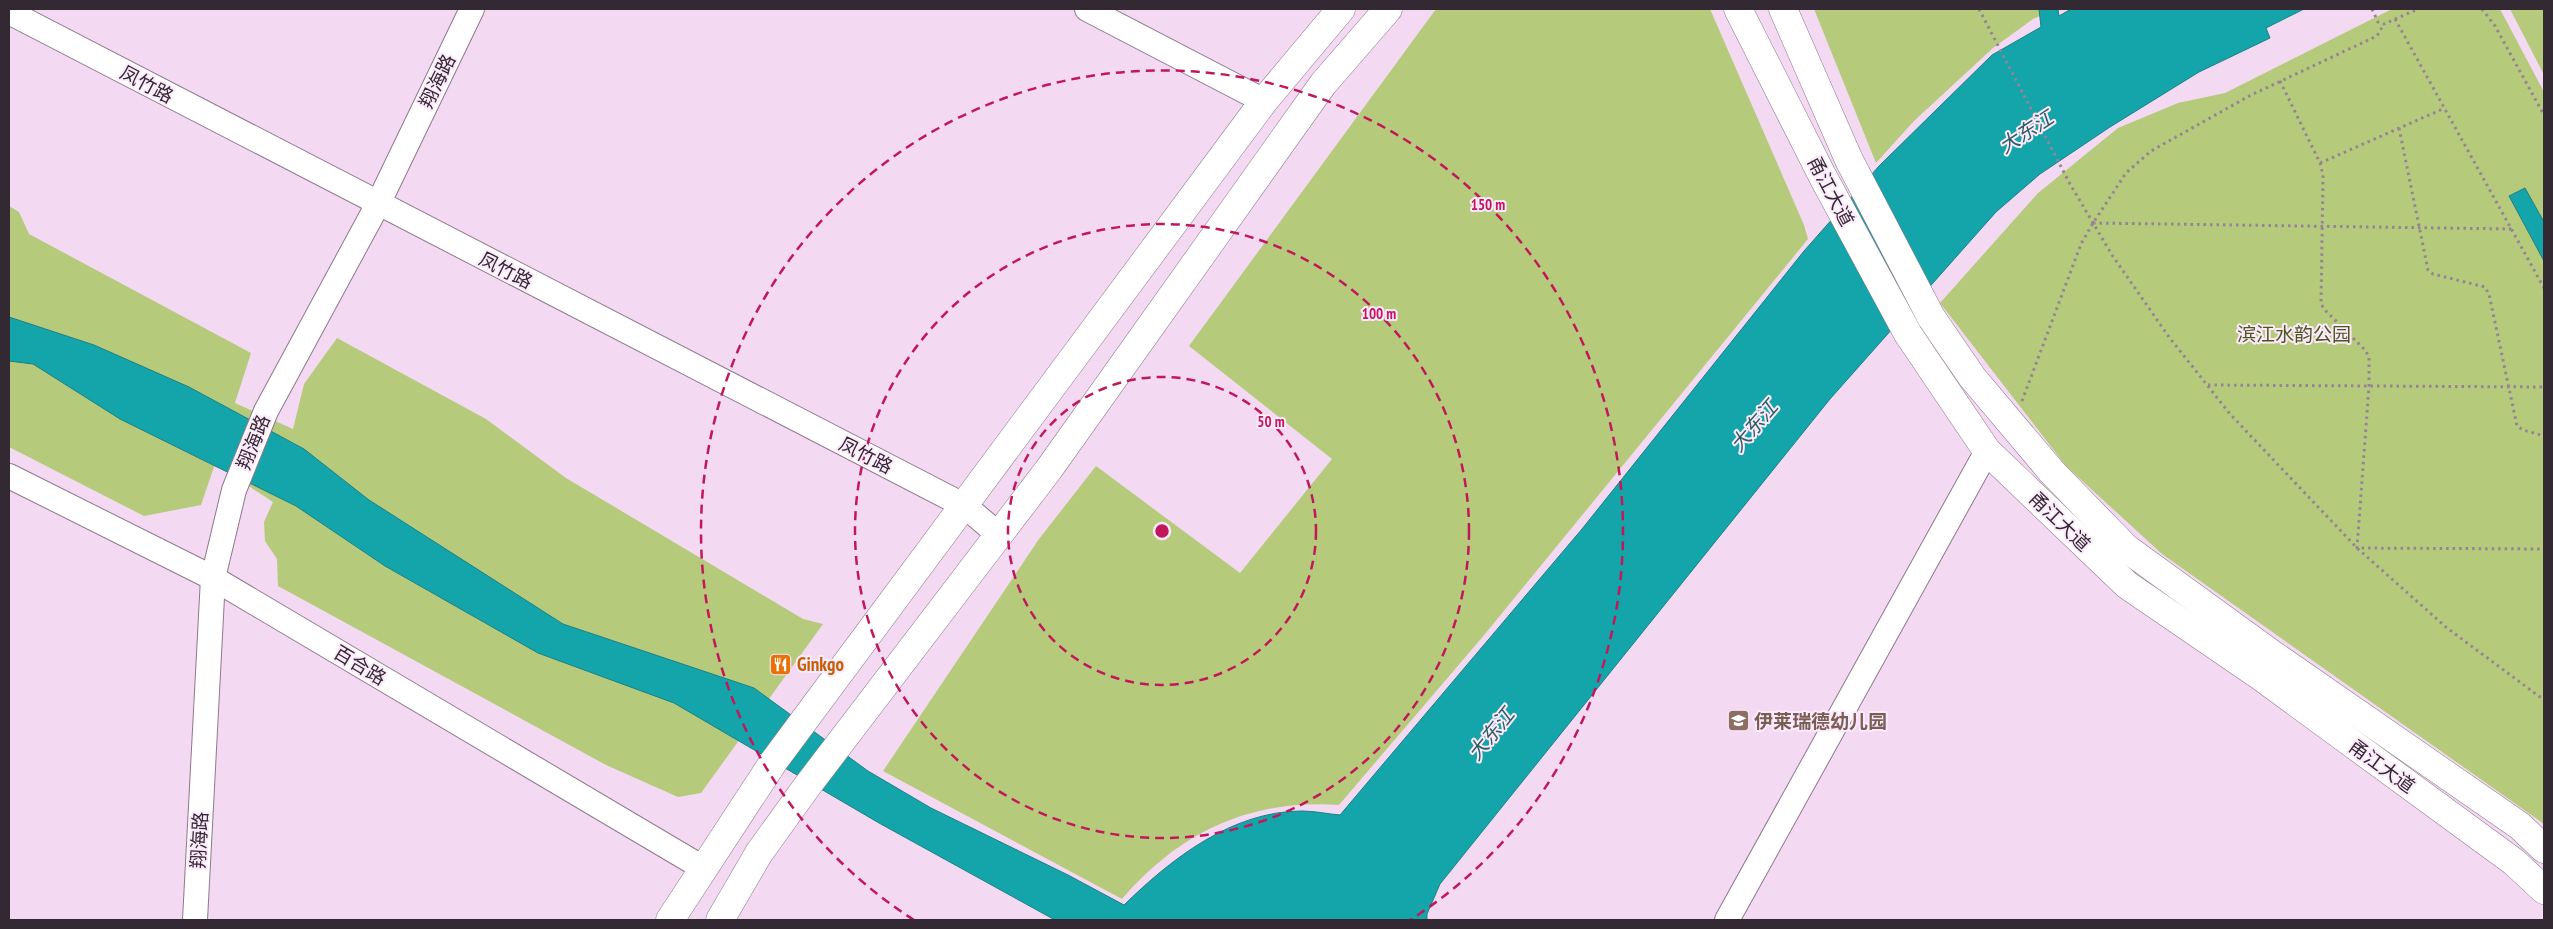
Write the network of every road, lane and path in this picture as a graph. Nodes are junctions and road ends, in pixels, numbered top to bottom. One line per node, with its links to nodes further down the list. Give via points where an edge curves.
1 (472, 9): 20 (street, 翔海路)
2 (1087, 9): 15 (street)
3 (1341, 9): 15 (main road)
4 (1388, 9): 35 (main road, via 1323,84)
5 (1738, 9): 32 (main road, 甬江大道, via 1900,319)
6 (1783, 9): 40 (main road, 甬江大道, via 1848,160 1932,317 1972,377 2052,472 2126,548 2520,826)
7 (1978, 9): 21 (path)
8 (2372, 9): 13 (path, via 2378,22)
9 (2418, 9): 12 (path)
10 (2482, 9): 17 (path, via 2495,26)
11 (9, 12): 20 (street, 凤竹路)
12 (2395, 19): 13 (path); 16 (path)
13 (2384, 24): 14 (path, via 2377,36)
14 (2280, 82): 19 (path); 21 (path, via 2151,151 2126,173)
15 (1264, 101): 34 (main road)
16 (2444, 108): 18 (path); 24 (path)
17 (2544, 115)
18 (2399, 128): 19 (path); 23 (path)
19 (2320, 162): 22 (path, via 2323,175)
20 (378, 204): 34 (street, 凤竹路); 38 (street, 翔海路, via 266,411 234,490)
21 (2093, 223): 22 (path); 26 (path, via 2169,337); 30 (path)
22 (2322, 226): 23 (path); 27 (path, via 2321,304 2366,351)
23 (2418, 228): 24 (path); 28 (path, via 2428,270 2432,274 2485,287 2489,294)
24 (2512, 229): 25 (path)
25 (2544, 288)
26 (2207, 384): 27 (path); 36 (path, via 2230,414)
27 (2369, 386): 28 (path); 36 (path)
28 (2508, 387): 29 (path); 31 (path, via 2517,426)
29 (2544, 387)
30 (2018, 411)
31 (2544, 436)
32 (1988, 451): 42 (main road, 甬江大道, via 2127,585 2268,682 2514,862); 46 (street)
33 (9, 476): 38 (street, 百合路)
34 (965, 506): 35 (street, 凤竹路); 41 (main road, via 774,761)
35 (999, 535): 45 (main road, via 808,785 759,853)
36 (2358, 548): 37 (path); 39 (path, via 2447,628)
37 (2544, 549)
38 (213, 578): 41 (street, 百合路); 43 (street, 翔海路)
39 (2544, 700)
40 (2544, 849)
41 (702, 868): 44 (main road)
42 (2544, 890)
43 (195, 920)
44 (670, 920)
45 (720, 920)
46 (1727, 920)

